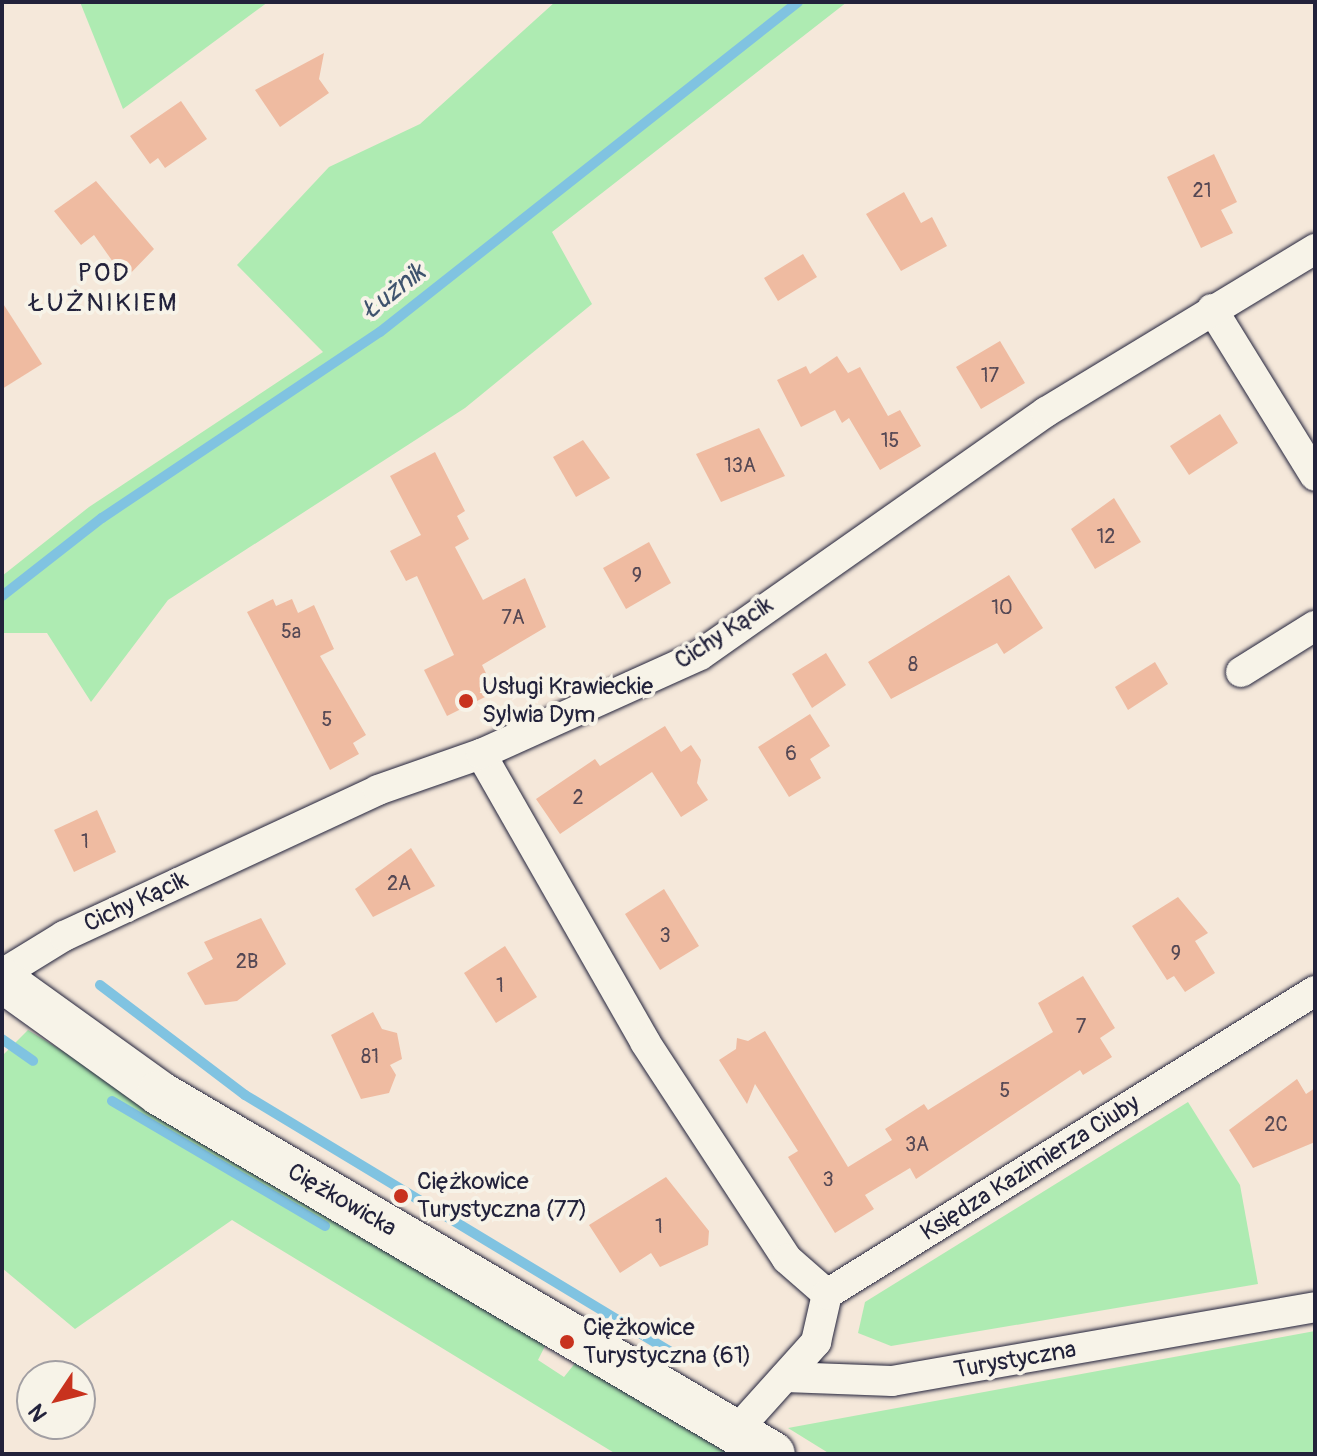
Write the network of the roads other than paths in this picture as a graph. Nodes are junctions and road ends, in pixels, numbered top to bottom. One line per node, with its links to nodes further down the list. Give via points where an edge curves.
1 (1315, 249): 2 (street, Cichy Kącik)
2 (1212, 309): 3 (street); 6 (street, Cichy Kącik, via 1033,421 700,655)
3 (1315, 476)
4 (1315, 626): 5 (street)
5 (1241, 672)
6 (481, 754): 7 (street, Cichy Kącik, via 363,796 64,936); 10 (street, via 645,1042 787,1259)
7 (2, 974)
8 (2, 980): 13 (street, Ciężkowicka, via 159,1093)
9 (1315, 991): 10 (street, Księdza Kazimierza Ciuby)
10 (827, 1294): 12 (street, via 816,1342)
11 (1315, 1307): 12 (street, Turystyczna, via 892,1381)
12 (785, 1377): 13 (street)
13 (736, 1431): 14 (street, Ciężkowicka)
14 (773, 1454)

